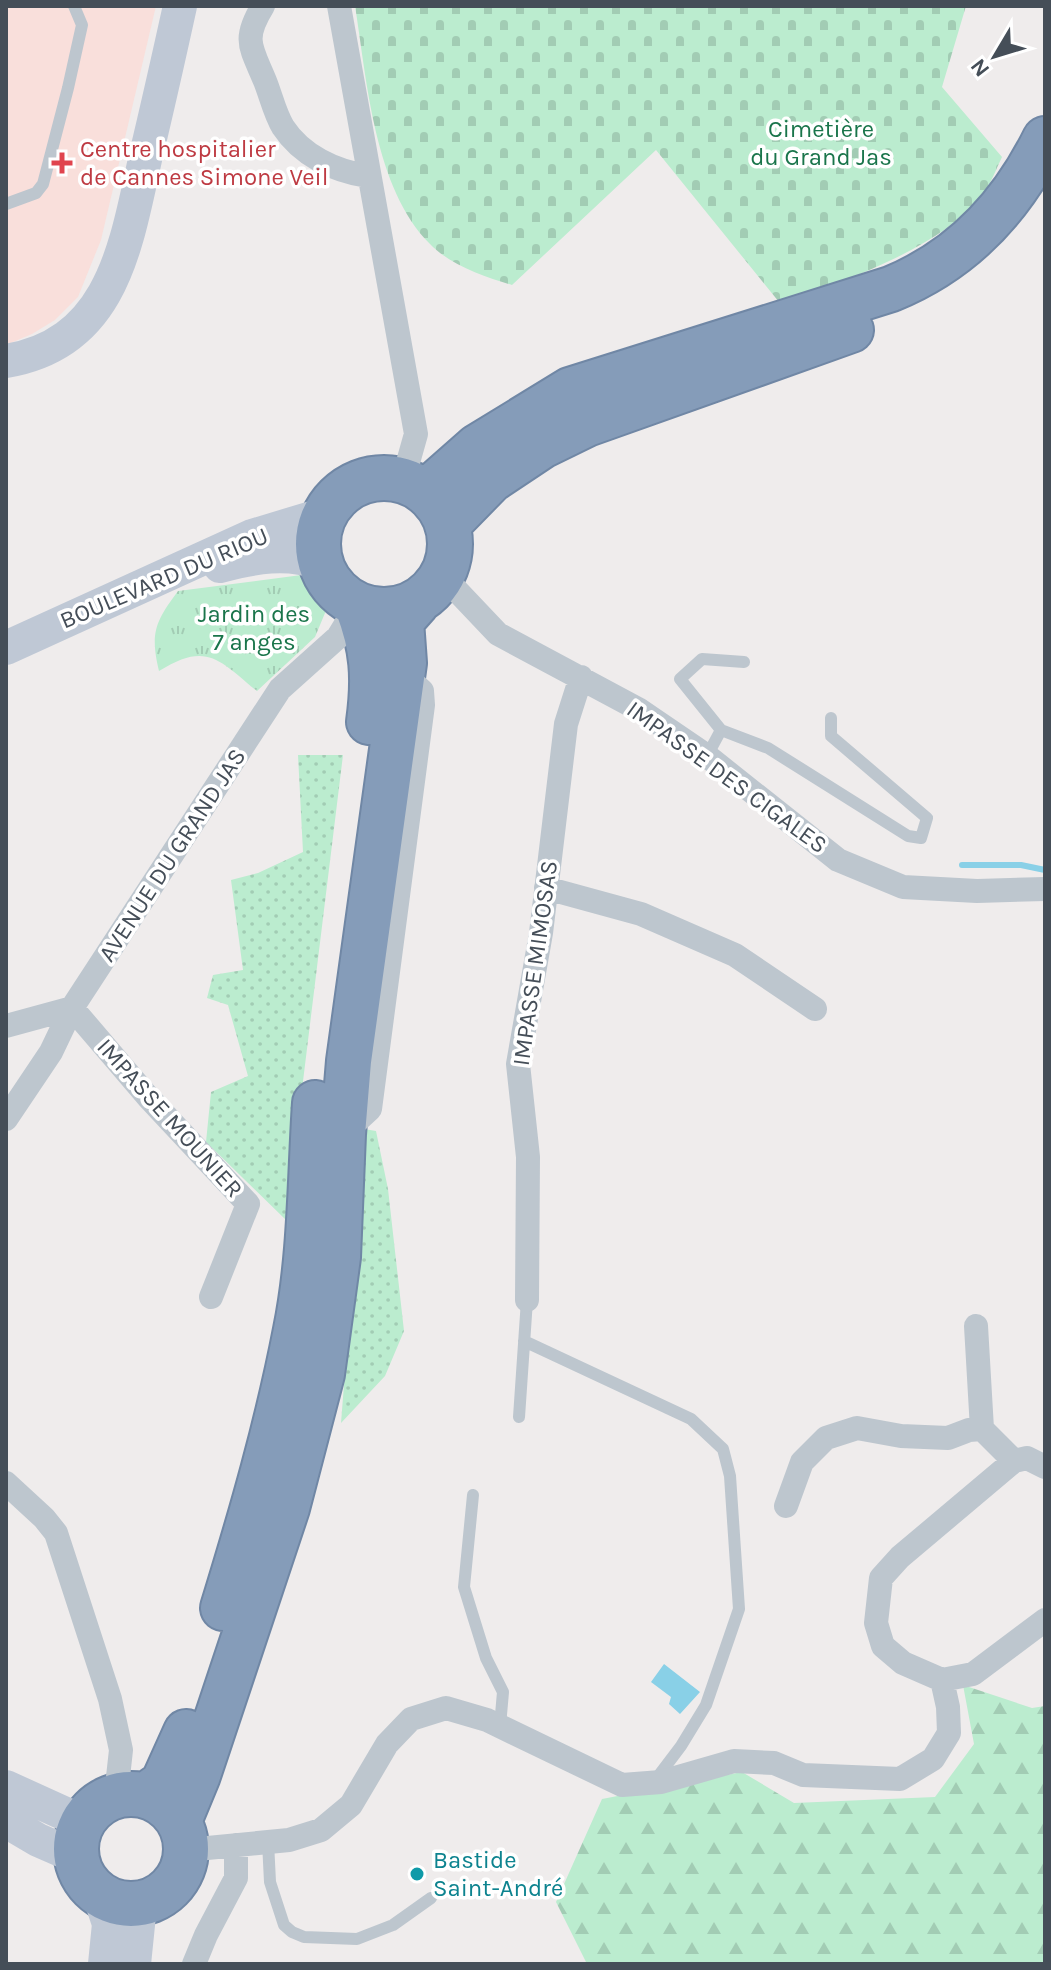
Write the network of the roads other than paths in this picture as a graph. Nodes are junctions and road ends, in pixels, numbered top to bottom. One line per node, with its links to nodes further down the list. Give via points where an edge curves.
1 (74, 6): 8 (lane, via 82,25 43,184 36,193)
2 (180, 6): 9 (street, via 120,264 99,303 69,336 38,354)
3 (263, 6): 6 (street, via 249,30 283,127 320,161)
4 (339, 6): 6 (street)
5 (1045, 139): 10 (highway, via 1009,201 930,271 891,289 570,390 477,447)
6 (367, 176): 10 (street, via 416,434 407,466)
7 (1045, 195): 10 (highway, via 994,257 929,301 587,424 491,480)
8 (6, 204)
9 (6, 361)
10 (423, 498): 11 (highway, via 375,478 338,496); 13 (highway, via 449,560)
11 (325, 514): 12 (highway, via 319,529); 15 (street, BOULEVARD DU RIOU, via 252,536)
12 (320, 563): 14 (highway, via 335,588); 17 (street, BOULEVARD DU RIOU, via 291,555 215,568)
13 (430, 589): 14 (highway, via 398,610); 18 (street, IMPASSE DES CIGALES, via 498,634); 45 (highway, via 401,621 403,674 349,1061 338,1257 322,1374 287,1508 198,1775)
14 (357, 606): 24 (street, AVENUE DU GRAND JAS, via 338,637 280,689); 45 (highway, via 372,653 372,697 315,1101 297,1328 254,1506 187,1728 163,1783)
15 (6, 648)
16 (744, 662): 20 (lane, via 702,659 680,679)
17 (6, 665)
18 (581, 677): 21 (street, IMPASSE DES CIGALES); 22 (street, IMPASSE MIMOSAS, via 566,724)
19 (831, 718): 20 (lane, via 831,736 927,818 921,838 908,836 768,748)
20 (721, 730): 21 (lane)
21 (707, 756): 23 (street, IMPASSE DES CIGALES, via 838,860 903,887)
22 (546, 888): 25 (street, via 641,914 735,955); 29 (street, IMPASSE MIMOSAS, via 518,1064 528,1157)
23 (1045, 889)
24 (72, 1008): 26 (street); 27 (street, AVENUE DU GRAND JAS, via 51,1052); 28 (street, IMPASSE MOUNIER, via 248,1204)
25 (815, 1009)
26 (6, 1026)
27 (6, 1119)
28 (211, 1297)
29 (527, 1300): 31 (lane)
30 (976, 1326): 33 (street)
31 (524, 1341): 32 (lane); 42 (lane, via 691,1419 723,1449 730,1476 739,1609 706,1705)
32 (519, 1417)
33 (982, 1429): 34 (street); 38 (street, via 948,1438 857,1428 826,1438 802,1462)
34 (1014, 1461): 35 (street, via 1027,1458); 40 (street, via 881,1578 876,1623 883,1646 903,1663)
35 (1045, 1467)
36 (6, 1483): 45 (street, via 56,1533 110,1699 121,1750)
37 (473, 1495): 41 (lane, via 464,1587 486,1658 503,1692)
38 (786, 1506)
39 (1045, 1620): 40 (street, via 973,1674)
40 (942, 1680): 42 (street, via 949,1733 933,1759 900,1779 803,1775 774,1763 734,1761)
41 (500, 1726): 42 (street, via 622,1785); 46 (street, via 446,1708 411,1719 387,1744 351,1805 321,1830)
42 (653, 1783)
43 (6, 1787): 45 (street)
44 (6, 1821): 45 (street, via 38,1840)
45 (126, 1833): 47 (street); 49 (highway, via 115,1902); 49 (highway, via 184,1866 165,1893); 50 (street)
46 (268, 1842): 47 (street); 48 (lane, via 270,1882 284,1925 304,1937 357,1939 393,1925)
47 (236, 1845): 52 (street, via 236,1878)
48 (431, 1898)
49 (151, 1901): 51 (street, via 139,1915)
50 (105, 1964)
51 (134, 1964)
52 (194, 1964)

